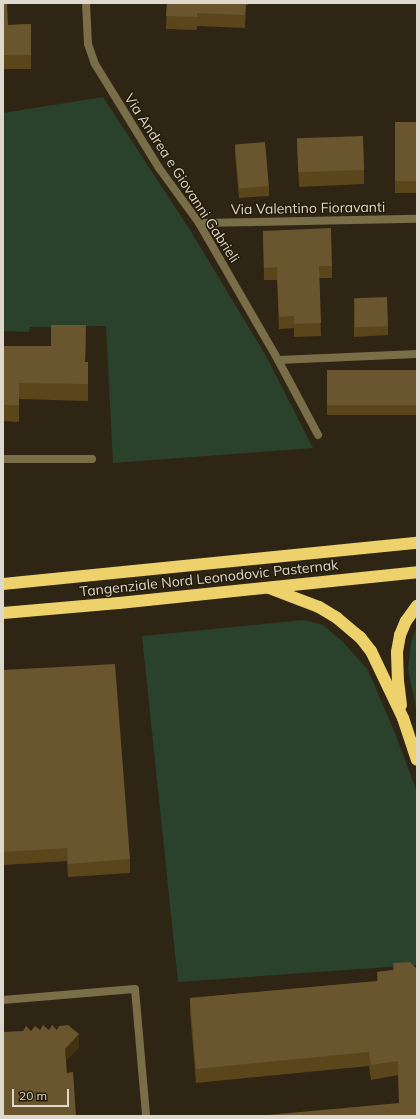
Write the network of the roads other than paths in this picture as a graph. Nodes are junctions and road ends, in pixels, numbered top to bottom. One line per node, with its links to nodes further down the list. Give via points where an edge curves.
1 (86, 3): 3 (street, Via Andrea e Giovanni Gabrieli, via 88,44 95,64 159,168)
2 (417, 219): 3 (street, Via Valentino Fioravanti)
3 (199, 223): 5 (street, Via Andrea e Giovanni Gabrieli)
4 (417, 354): 5 (street)
5 (278, 360): 6 (street, Via Andrea e Giovanni Gabrieli)
6 (318, 435)
7 (3, 459): 8 (street)
8 (92, 460)
9 (417, 543): 11 (highway, Tangenziale Nord Leonodovic Pasternak)
10 (417, 572): 12 (highway, Tangenziale Nord Leonodovic Pasternak)
11 (3, 584)
12 (268, 588): 14 (highway, Tangenziale Nord Leonodovic Pasternak); 15 (highway, via 319,607 360,637 372,651)
13 (417, 606): 15 (highway, via 406,621 397,652)
14 (3, 613)
15 (403, 718): 16 (highway)
16 (417, 760)
17 (3, 1000): 18 (street, via 135,989)
18 (146, 1116)

